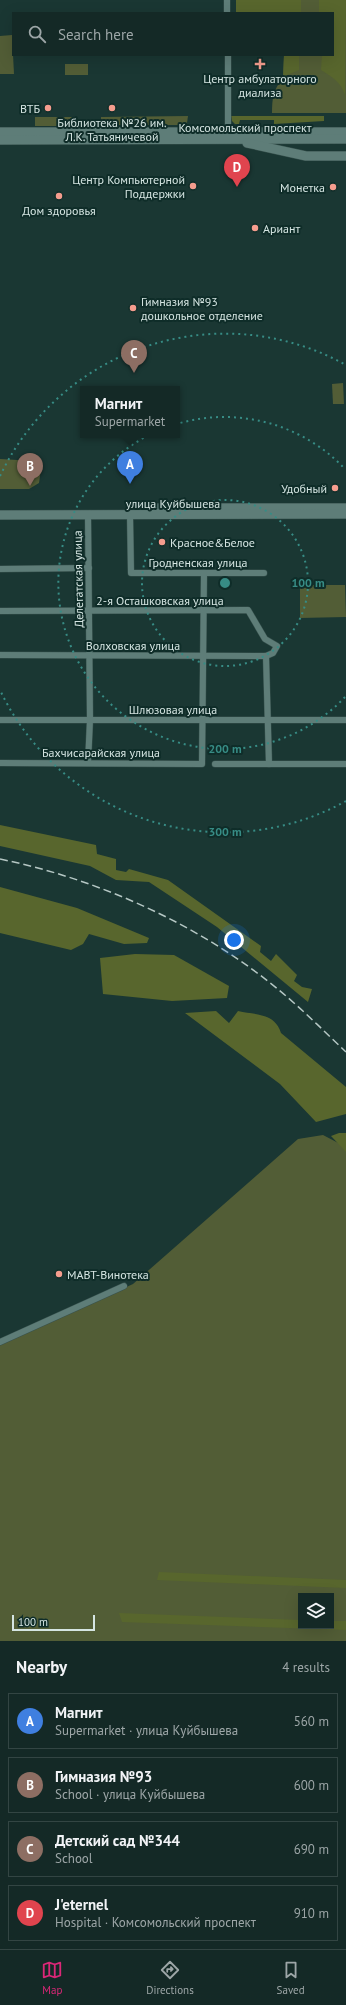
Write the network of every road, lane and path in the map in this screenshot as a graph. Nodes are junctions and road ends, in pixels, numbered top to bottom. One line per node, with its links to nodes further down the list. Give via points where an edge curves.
1 (227, 0): 2 (street)
2 (227, 12)
3 (228, 56): 5 (street)
4 (0, 132): 5 (main road, Комсомольский проспект)
5 (228, 132): 6 (main road, Комсомольский проспект); 7 (main road, Комсомольский проспект); 8 (main road, via 306,156)
6 (345, 137)
7 (0, 140)
8 (346, 156)
9 (346, 508): 12 (main road, улица Куйбышева)
10 (0, 509): 13 (main road, улица Куйбышева)
11 (235, 511): 12 (main road, улица Куйбышева); 13 (main road, улица Куйбышева); 16 (main road, улица Куйбышева)
12 (295, 511): 15 (main road, улица Куйбышева)
13 (88, 512): 14 (main road, улица Куйбышева); 16 (main road, улица Куйбышева); 17 (street, Делегатская улица)
14 (0, 514)
15 (346, 514)
16 (130, 515): 19 (street, Гродненская улица, via 131,573)
17 (89, 568): 18 (street); 21 (street, Делегатская улица)
18 (0, 569)
19 (204, 573): 20 (street, Гродненская улица); 22 (street)
20 (264, 573)
21 (89, 610): 22 (street, 2-я Осташковская улица); 23 (street, 2-я Осташковская улица); 25 (street, Делегатская улица)
22 (204, 610): 26 (street); 27 (street, 2-я Осташковская улица, via 248,610 265,639 277,646 273,653)
23 (0, 611)
24 (0, 655): 25 (street, Волховская улица)
25 (89, 656): 26 (street, Волховская улица); 29 (street, Делегатская улица)
26 (203, 656): 27 (street, Волховская улица); 30 (street)
27 (266, 656): 31 (street)
28 (0, 720): 29 (street, Шлюзовая улица)
29 (90, 720): 30 (street, Шлюзовая улица); 34 (street, Делегатская улица)
30 (202, 720): 31 (street, Шлюзовая улица); 34 (street, Бахчисарайская улица, via 202,764)
31 (267, 720): 32 (street, Шлюзовая улица); 36 (street)
32 (346, 720)
33 (0, 762): 34 (street, Бахчисарайская улица)
34 (88, 763)
35 (216, 764): 36 (street)
36 (268, 764): 37 (street)
37 (346, 764)
38 (124, 1286): 39 (street)
39 (0, 1342)

